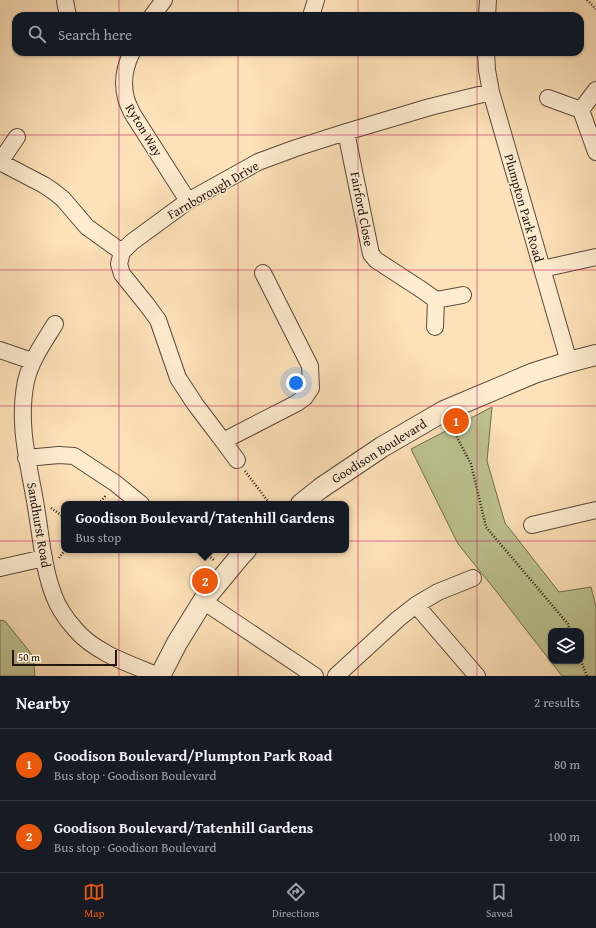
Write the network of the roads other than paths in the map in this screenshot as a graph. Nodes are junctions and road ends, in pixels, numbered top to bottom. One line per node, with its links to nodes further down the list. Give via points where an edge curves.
1 (65, 0): 5 (street)
2 (164, 0): 6 (street)
3 (316, 0): 7 (street)
4 (488, 0): 8 (street)
5 (67, 12)
6 (155, 12)
7 (312, 12)
8 (486, 12)
9 (130, 56): 19 (street, Ryton Way, via 124,80 126,99 132,113)
10 (486, 56): 12 (street, Plumpton Park Road)
11 (596, 90): 14 (street)
12 (491, 92): 15 (street, Farnborough Drive); 22 (street, Plumpton Park Road)
13 (548, 98): 14 (street)
14 (581, 110): 17 (street)
15 (346, 132): 19 (street, Farnborough Drive, via 258,162); 25 (street, Fairford Close, via 370,254)
16 (17, 138): 18 (street)
17 (596, 152)
18 (0, 162): 20 (street, via 53,191 86,227)
19 (188, 201): 20 (street, Farnborough Drive)
20 (122, 252): 32 (street, via 119,264 122,274 158,320 178,378)
21 (596, 257): 22 (street)
22 (542, 269): 31 (street, Plumpton Park Road)
23 (263, 274): 32 (street, via 310,366 311,388 297,403)
24 (463, 295): 25 (street)
25 (436, 300): 27 (street)
26 (55, 324): 30 (street, Sandhurst Road)
27 (435, 327)
28 (0, 350): 30 (street)
29 (596, 355): 31 (street, Goodison Boulevard)
30 (32, 361): 33 (street, Sandhurst Road, via 22,406)
31 (569, 362): 36 (street, Goodison Boulevard, via 534,373 444,411 382,447)
32 (224, 441): 34 (street)
33 (26, 458): 35 (street, via 59,454 74,456); 40 (street, Sandhurst Road)
34 (237, 460)
35 (137, 501)
36 (305, 501)
37 (596, 510): 38 (street)
38 (532, 525)
39 (243, 553): 43 (street)
40 (44, 558): 41 (street); 45 (street, Sandhurst Road, via 54,597 76,630 102,652)
41 (0, 568)
42 (472, 578): 44 (street, via 438,592)
43 (202, 602): 45 (street); 46 (street)
44 (416, 605): 47 (street); 48 (street)
45 (159, 676)
46 (315, 676)
47 (336, 676)
48 (476, 676)

